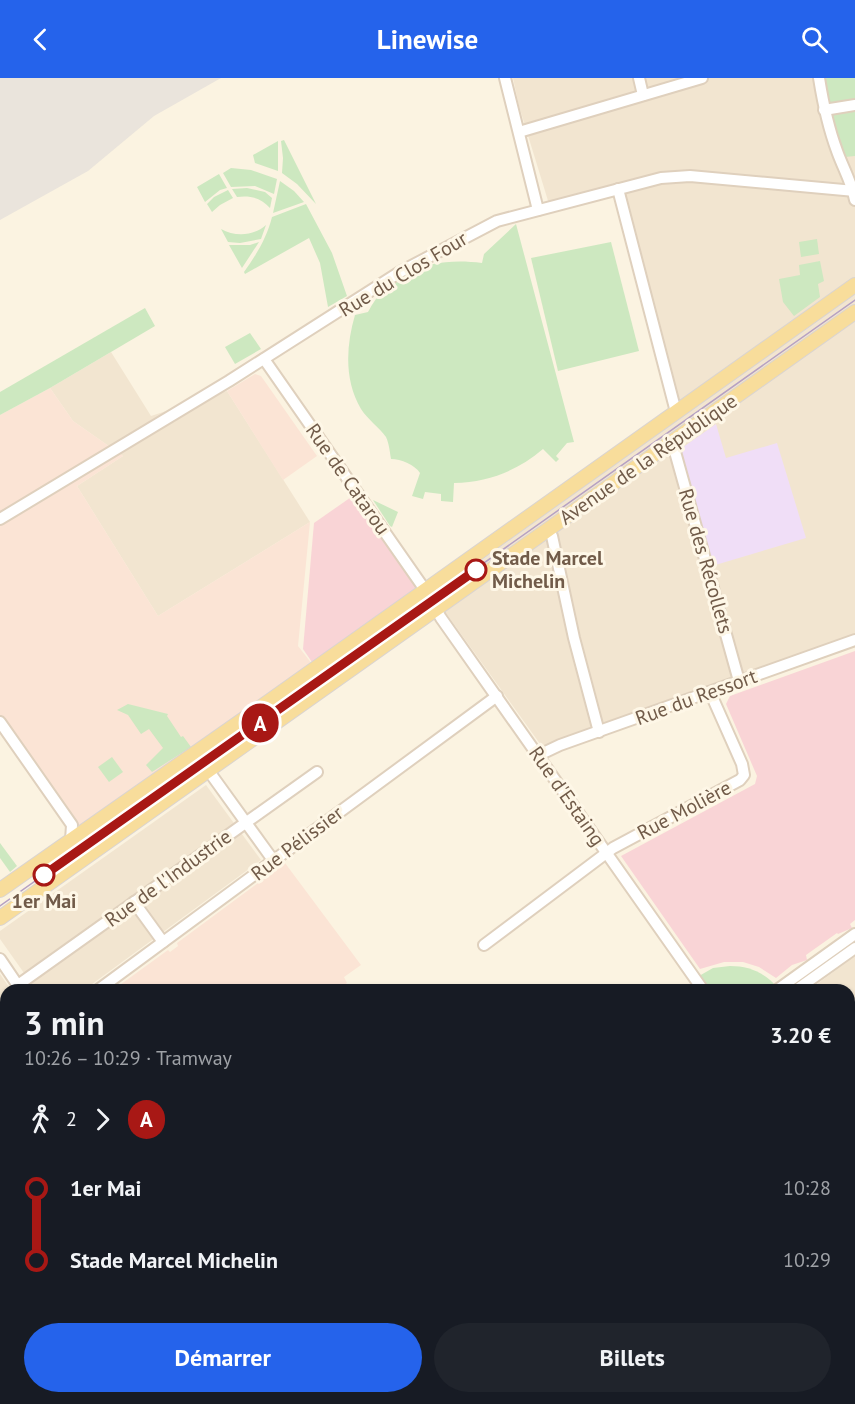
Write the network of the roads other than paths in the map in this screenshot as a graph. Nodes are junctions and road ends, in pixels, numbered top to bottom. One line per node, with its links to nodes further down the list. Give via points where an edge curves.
1 (505, 78): 9 (street)
2 (639, 78): 6 (street)
3 (702, 78): 5 (street)
4 (819, 78): 8 (street)
5 (685, 80): 6 (street)
6 (644, 95): 9 (street)
7 (855, 105): 8 (street)
8 (824, 110): 11 (street)
9 (519, 132): 12 (street)
10 (618, 189): 11 (street, Rue du Clos Four, via 661,178 690,176); 12 (street, Rue du Clos Four); 16 (street)
11 (855, 194)
12 (537, 210): 15 (street, Rue du Clos Four, via 486,225 420,261)
13 (855, 285): 16 (main road, Avenue de la République)
14 (855, 312): 17 (main road, Avenue de la République)
15 (264, 358): 18 (street, Rue du Clos Four); 20 (street, Rue de Catarou)
16 (676, 412): 20 (main road, Avenue de la République)
17 (672, 441): 19 (main road, Avenue de la République); 22 (street, Rue des Récollets)
18 (0, 519)
19 (547, 531): 20 (main road, Avenue de la République); 26 (street, via 552,536)
20 (431, 600): 24 (street, Rue d'Estaing); 28 (main road, Avenue de la République); 32 (main road, Avenue de la République)
21 (855, 640): 22 (street, Rue du Ressort)
22 (739, 681): 23 (street, Rue du Ressort)
23 (710, 692): 26 (street, Rue du Ressort); 34 (street, Rue Molière, via 744,776)
24 (497, 696): 27 (street, Rue d'Estaing); 35 (street, Rue Pélissier)
25 (0, 722): 31 (street)
26 (599, 732): 27 (street, Rue du Ressort)
27 (538, 755): 34 (street, Rue d'Estaing)
28 (208, 770): 30 (street); 38 (main road, Avenue de la République)
29 (317, 772): 30 (street, Rue de l'Industrie)
30 (246, 822): 35 (street); 37 (street, Rue de l'Industrie)
31 (72, 825): 32 (street); 33 (street)
32 (87, 828): 33 (main road, Avenue de la République)
33 (71, 840): 36 (main road, Avenue de la République)
34 (608, 853): 41 (street); 47 (street, Rue d'Estaing)
35 (273, 860): 40 (street, Rue Pélissier)
36 (0, 890)
37 (134, 902): 40 (street); 45 (street, Rue de l'Industrie)
38 (0, 918)
39 (855, 934): 48 (street)
40 (164, 942): 46 (street, Rue Pélissier)
41 (484, 945)
42 (855, 948): 49 (street)
43 (0, 959): 44 (street)
44 (17, 984)
45 (25, 984)
46 (106, 984)
47 (699, 984)
48 (786, 984)
49 (804, 984)

